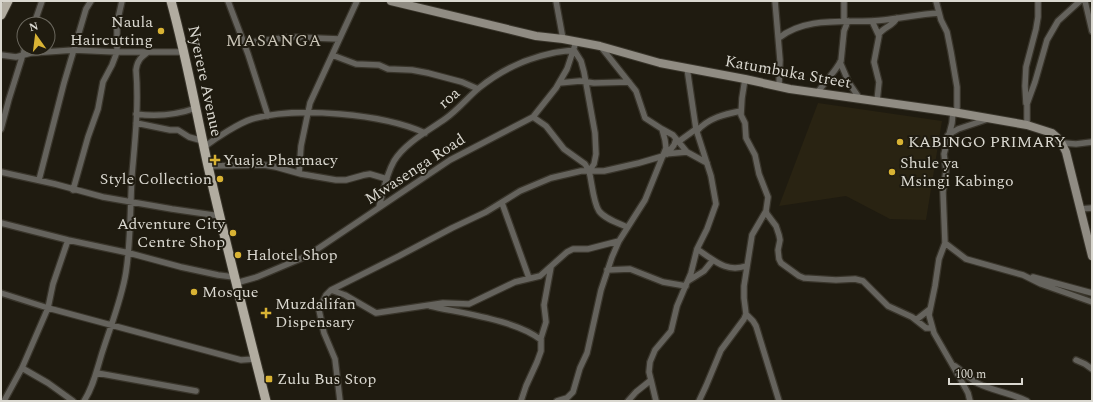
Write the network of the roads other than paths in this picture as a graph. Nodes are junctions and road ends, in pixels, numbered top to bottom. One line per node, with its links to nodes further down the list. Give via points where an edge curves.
1 (8, 1): 17 (main road)
2 (42, 1): 18 (street)
3 (91, 1): 30 (street, via 86,9)
4 (122, 1): 32 (street, via 117,23)
5 (171, 1): 34 (main road, Nyerere Avenue)
6 (228, 1): 27 (street)
7 (357, 1): 25 (street)
8 (391, 1): 26 (main road, Katumbuka Street, via 536,36)
9 (556, 1): 26 (street)
10 (775, 1): 24 (street)
11 (844, 1): 20 (street)
12 (936, 1): 16 (street)
13 (1038, 1): 50 (street, via 1036,30 1026,67)
14 (1080, 1): 50 (street, via 1058,21 1051,32)
15 (1085, 1): 22 (street)
16 (939, 13): 19 (street); 53 (street, via 947,32 957,87)
17 (1, 15)
18 (37, 16)
19 (897, 18): 21 (street); 23 (street)
20 (846, 21): 21 (street); 24 (street, via 803,27); 39 (street)
21 (872, 21): 23 (street)
22 (1092, 31)
23 (879, 34): 49 (street, via 874,62 879,82)
24 (778, 38): 45 (street)
25 (340, 39): 27 (street, via 291,37); 36 (street)
26 (563, 39): 28 (main road, Katumbuka Street)
27 (244, 43): 56 (street)
28 (575, 46): 29 (main road, Katumbuka Street); 42 (street); 44 (street, Mwasenga Road); 46 (street, roa, via 518,64)
29 (600, 46): 40 (main road, Katumbuka Street); 43 (street)
30 (74, 50): 31 (street); 32 (street); 78 (street)
31 (56, 51)
32 (117, 52): 33 (street); 79 (street, via 103,82 98,109)
33 (148, 52): 34 (street); 55 (street, via 136,64)
34 (184, 52): 51 (main road, Nyerere Avenue)
35 (1, 55): 37 (street)
36 (332, 55): 46 (street, via 356,64 428,73); 54 (street)
37 (16, 56)
38 (22, 56): 61 (street)
39 (840, 62): 47 (street); 48 (street, via 849,83)
40 (687, 68): 41 (main road, Katumbuka Street); 63 (street)
41 (745, 79): 45 (main road, Katumbuka Street); 52 (street)
42 (586, 82): 43 (street); 44 (street); 74 (street, via 596,154)
43 (629, 82): 62 (street, via 636,91 645,118)
44 (559, 83): 57 (street, Mwasenga Road)
45 (779, 86): 47 (main road, Katumbuka Street)
46 (478, 89): 64 (street, roa, via 452,114)
47 (817, 93): 48 (main road, Katumbuka Street)
48 (860, 99): 49 (main road, Katumbuka Street)
49 (877, 101): 53 (main road, Katumbuka Street)
50 (1027, 104): 60 (street)
51 (196, 108): 55 (street, via 154,116); 69 (main road, Nyerere Avenue)
52 (741, 111): 63 (street, via 710,120); 85 (street, via 746,138 755,154 768,197)
53 (955, 112): 58 (main road, Katumbuka Street); 65 (street)
54 (308, 113): 56 (street); 64 (street, via 346,115 396,123); 76 (street, via 301,146)
55 (136, 114): 59 (street)
56 (268, 116): 69 (street, via 251,120)
57 (534, 117): 74 (street, via 546,126 564,149 585,164); 82 (street, Mwasenga Road, via 450,160)
58 (988, 119): 60 (main road, Katumbuka Street); 65 (street)
59 (136, 123): 69 (street, via 180,131); 80 (street)
60 (1027, 125): 68 (main road, Katumbuka Street, via 1052,133)
61 (1, 129)
62 (662, 129): 66 (street); 71 (street, via 666,144)
63 (697, 130): 66 (street); 72 (street)
64 (425, 133): 77 (street, roa, via 394,160)
65 (948, 135): 91 (street, via 943,192)
66 (677, 140): 70 (street); 71 (street)
67 (1092, 142): 68 (street)
68 (1062, 143): 84 (main road)
69 (204, 144): 73 (main road, Nyerere Avenue)
70 (688, 152): 71 (street); 72 (street)
71 (664, 155): 74 (street, via 604,171); 88 (street, via 645,200)
72 (707, 163): 92 (street, via 716,204)
73 (208, 166): 76 (street, via 264,165); 86 (main road, Nyerere Avenue)
74 (589, 171): 81 (street, via 551,178 520,191); 88 (street, via 600,212)
75 (1, 172): 78 (street)
76 (299, 174): 77 (street, via 346,180 370,174)
77 (387, 179): 82 (street, roa)
78 (39, 180): 79 (street)
79 (73, 190): 80 (street)
80 (130, 202): 86 (street); 93 (street)
81 (502, 203): 99 (street); 102 (street)
82 (379, 208): 100 (street, Mwasenga Road, via 307,256 257,277)
83 (1092, 208): 84 (street)
84 (1080, 209): 94 (main road)
85 (766, 211): 97 (street, via 752,234); 110 (street, via 779,235 778,250 781,263 804,278 863,281 888,306)
86 (220, 216): 100 (main road, Nyerere Avenue)
87 (1, 223): 89 (street)
88 (627, 227): 90 (street)
89 (68, 240): 93 (street); 107 (street)
90 (619, 241): 96 (street, via 588,249 573,249); 98 (street)
91 (945, 243): 104 (street, via 967,258); 105 (street, via 966,259 1023,275); 108 (street, via 939,259)
92 (697, 249): 95 (street); 101 (street)
93 (129, 252): 100 (street); 111 (street, via 126,274)
94 (1092, 256)
95 (713, 260): 97 (street, via 732,269); 101 (street)
96 (551, 266): 99 (street, via 540,276); 113 (street, via 544,305 546,322)
97 (746, 266): 109 (street)
98 (607, 270): 101 (street, via 630,269 663,282); 128 (street, via 588,350 573,392 567,398)
99 (529, 278): 106 (street, via 472,303)
100 (235, 280): 114 (main road, Nyerere Avenue)
101 (687, 284): 120 (street, via 677,306 671,330 652,358)
102 (331, 290): 106 (street, via 345,295 376,314); 126 (street, via 323,300 320,310 323,328 335,359)
103 (1, 293): 107 (street)
104 (1092, 294)
105 (1092, 302)
106 (427, 306): 113 (street, via 508,324)
107 (48, 308): 111 (street); 117 (street)
108 (930, 309): 110 (street); 112 (street)
109 (746, 314): 131 (street, via 721,350); 132 (street, via 756,326)
110 (916, 320): 112 (street, via 926,328)
111 (112, 325): 114 (street, via 241,360); 119 (street)
112 (932, 328): 116 (street)
113 (541, 340): 127 (street, via 539,358)
114 (255, 359): 125 (main road, Nyerere Avenue)
115 (1076, 360): 118 (street)
116 (953, 364): 133 (street); 134 (street, via 977,383)
117 (22, 368): 122 (street); 123 (street)
118 (1092, 369)
119 (97, 373): 121 (street); 124 (street)
120 (651, 380): 129 (street); 130 (street)
121 (196, 391)
122 (4, 401)
123 (73, 401)
124 (84, 401)
125 (266, 401)
126 (340, 401)
127 (521, 401)
128 (557, 401)
129 (628, 401)
130 (656, 401)
131 (699, 401)
132 (779, 401)
133 (970, 401)
134 (1027, 401)

